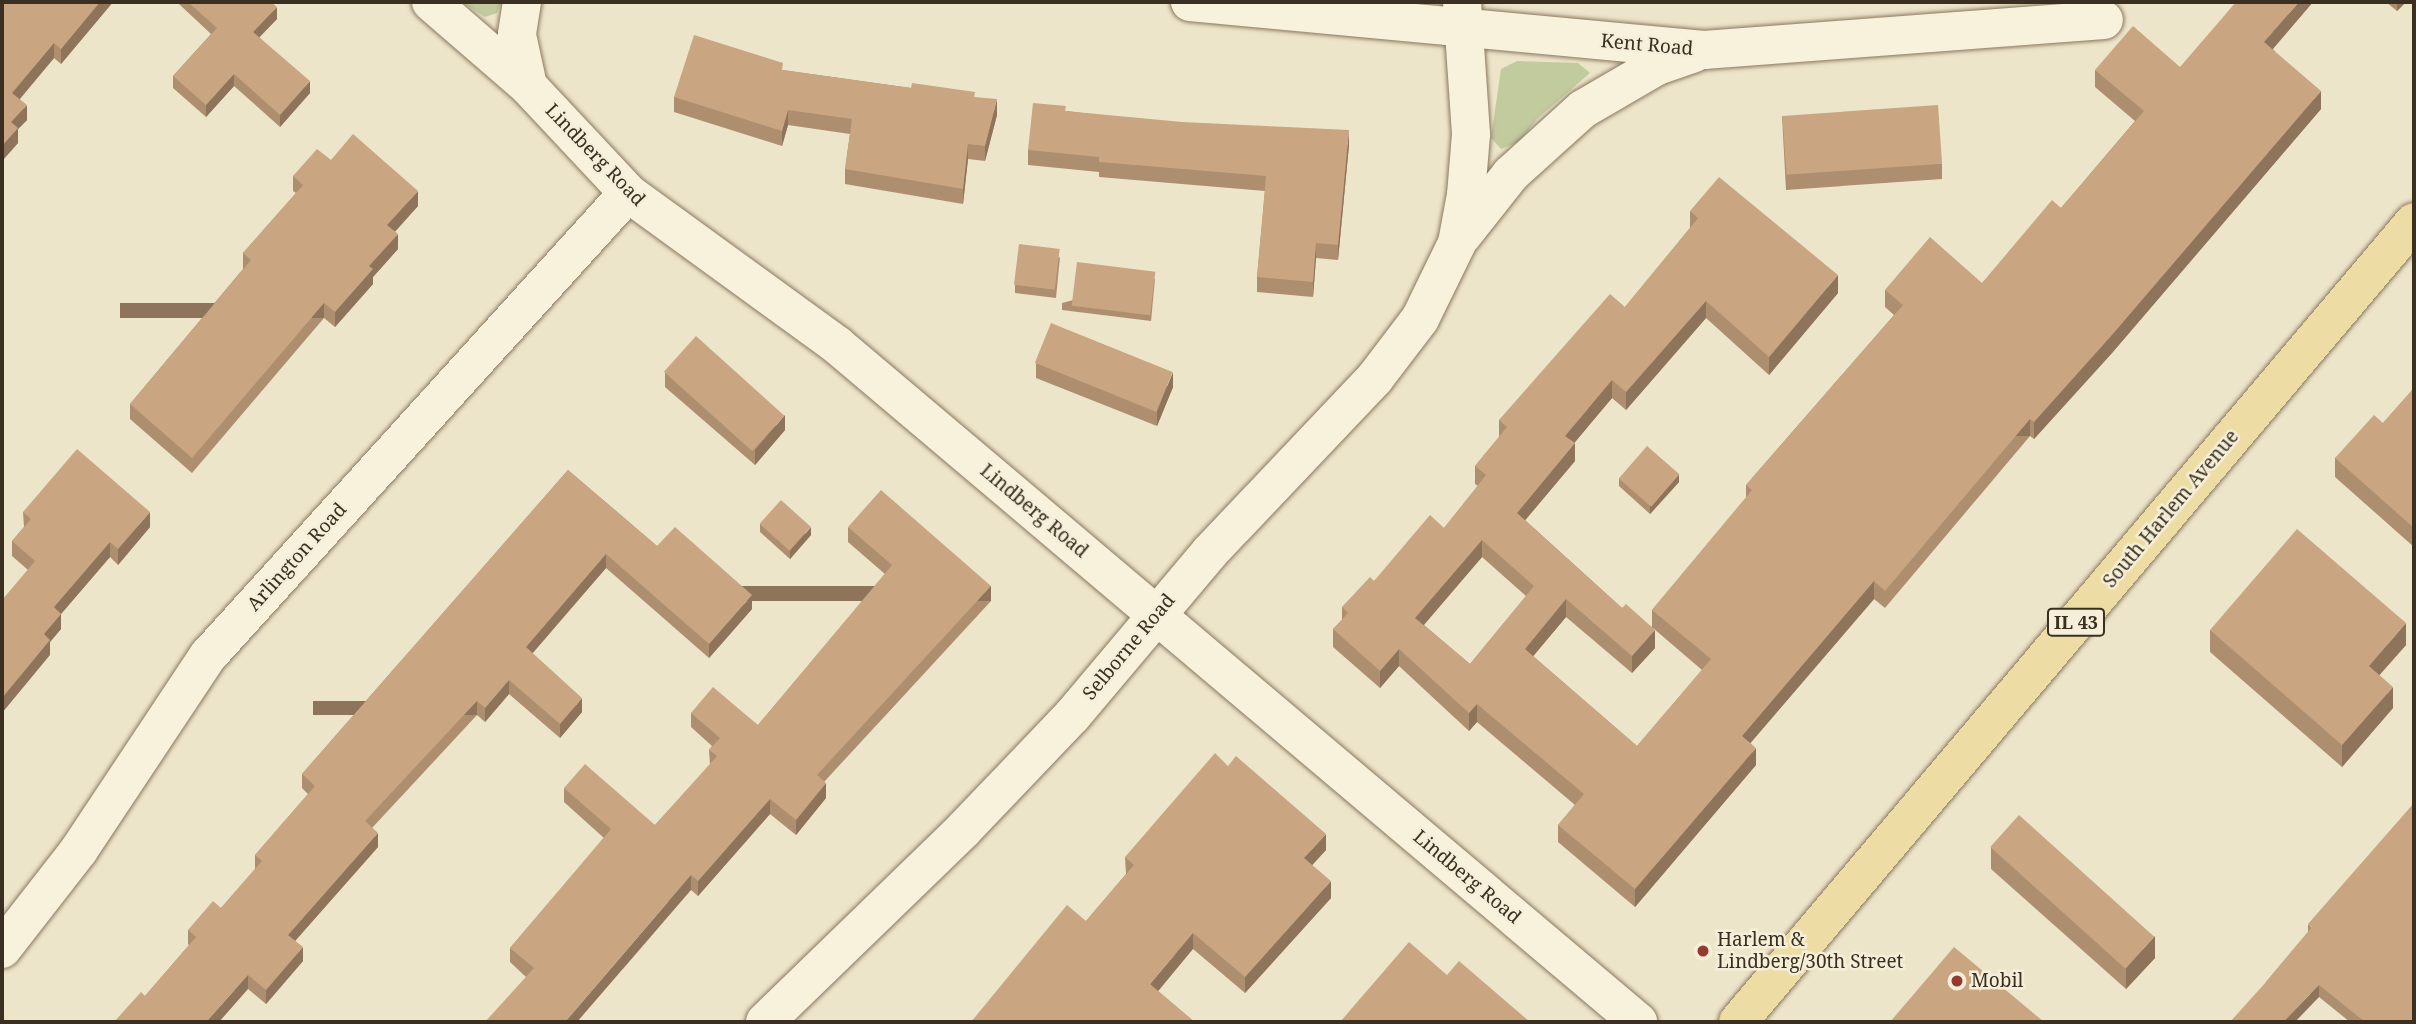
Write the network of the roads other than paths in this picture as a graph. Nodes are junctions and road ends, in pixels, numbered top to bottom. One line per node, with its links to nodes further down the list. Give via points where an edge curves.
1 (431, 2): 7 (street, Lindberg Road)
2 (522, 2): 7 (street, via 517,35)
3 (1189, 2): 4 (street, Kent Road)
4 (1461, 15): 6 (street, Kent Road); 10 (street, Selborne Road, via 1471,134)
5 (2104, 20): 6 (street, Kent Road)
6 (1704, 50): 10 (street, Selborne Road, via 1657,66 1583,109 1511,174)
7 (528, 86): 8 (street, Lindberg Road)
8 (628, 193): 11 (street, Lindberg Road, via 836,345); 12 (street, Arlington Road, via 208,656 79,850)
9 (2414, 222): 15 (main road, South Harlem Avenue / IL 43)
10 (1457, 243): 11 (street, Selborne Road, via 1420,319 1376,378)
11 (1156, 615): 13 (street, Selborne Road, via 1072,716 982,810); 14 (street, Lindberg Road)
12 (2, 949)
13 (765, 1022)
14 (1639, 1022)
15 (1738, 1022)

